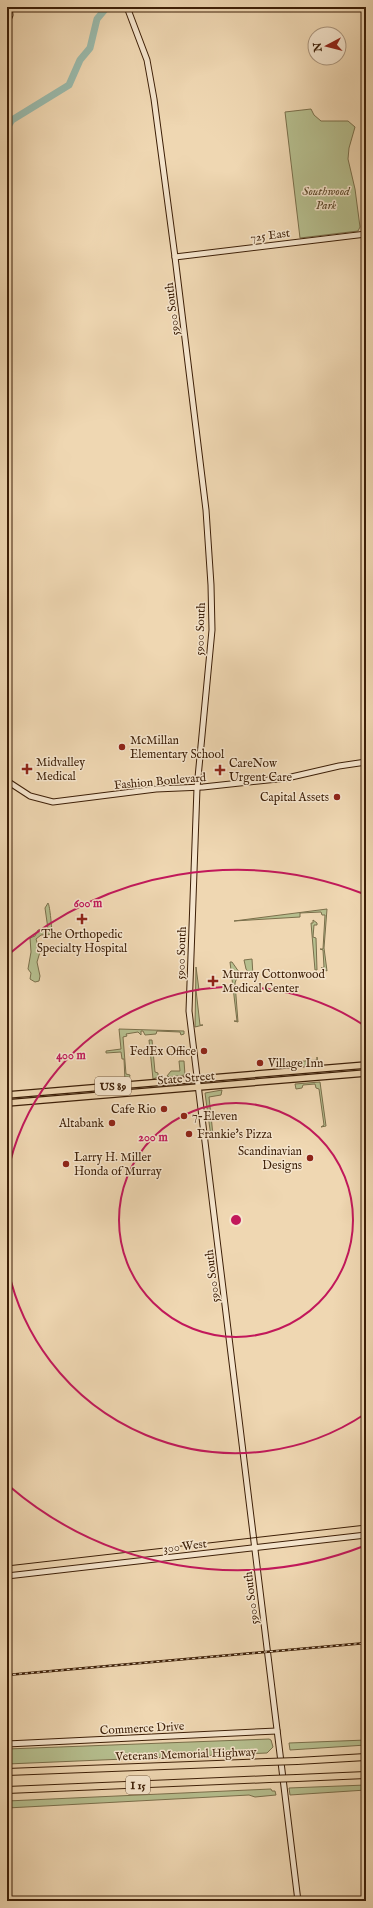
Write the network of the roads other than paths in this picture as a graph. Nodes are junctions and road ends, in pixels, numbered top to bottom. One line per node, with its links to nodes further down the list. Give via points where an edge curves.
1 (10, 7): 3 (street)
2 (127, 7): 5 (street, 5900 South, via 150,72)
3 (7, 22)
4 (366, 234): 5 (street, 725 East)
5 (176, 257): 8 (street, 5900 South, via 205,503 212,595 211,643)
6 (366, 762): 8 (street, Fashion Boulevard, via 287,778)
7 (7, 781): 8 (street, Fashion Boulevard, via 30,796 52,802 156,789)
8 (197, 788): 11 (street, 5900 South, via 189,1011)
9 (366, 1065): 11 (main road, State Street / US 89)
10 (366, 1074): 12 (main road, State Street / US 89)
11 (196, 1079): 12 (street, 5900 South); 13 (main road, State Street / US 89)
12 (198, 1088): 14 (main road, State Street / US 89); 16 (street, 5900 South)
13 (7, 1095)
14 (7, 1103)
15 (366, 1535): 16 (street, 300 West)
16 (255, 1548): 17 (street, 300 West); 18 (street, 5900 South)
17 (7, 1576)
18 (277, 1732): 19 (street, Commerce Drive); 24 (street, 5900 South)
19 (7, 1744)
20 (366, 1757): 21 (highway, Veterans Memorial Highway / I 15, bridge)
21 (7, 1772)
22 (366, 1775): 23 (highway, I 15, bridge)
23 (7, 1790)
24 (298, 1901)

